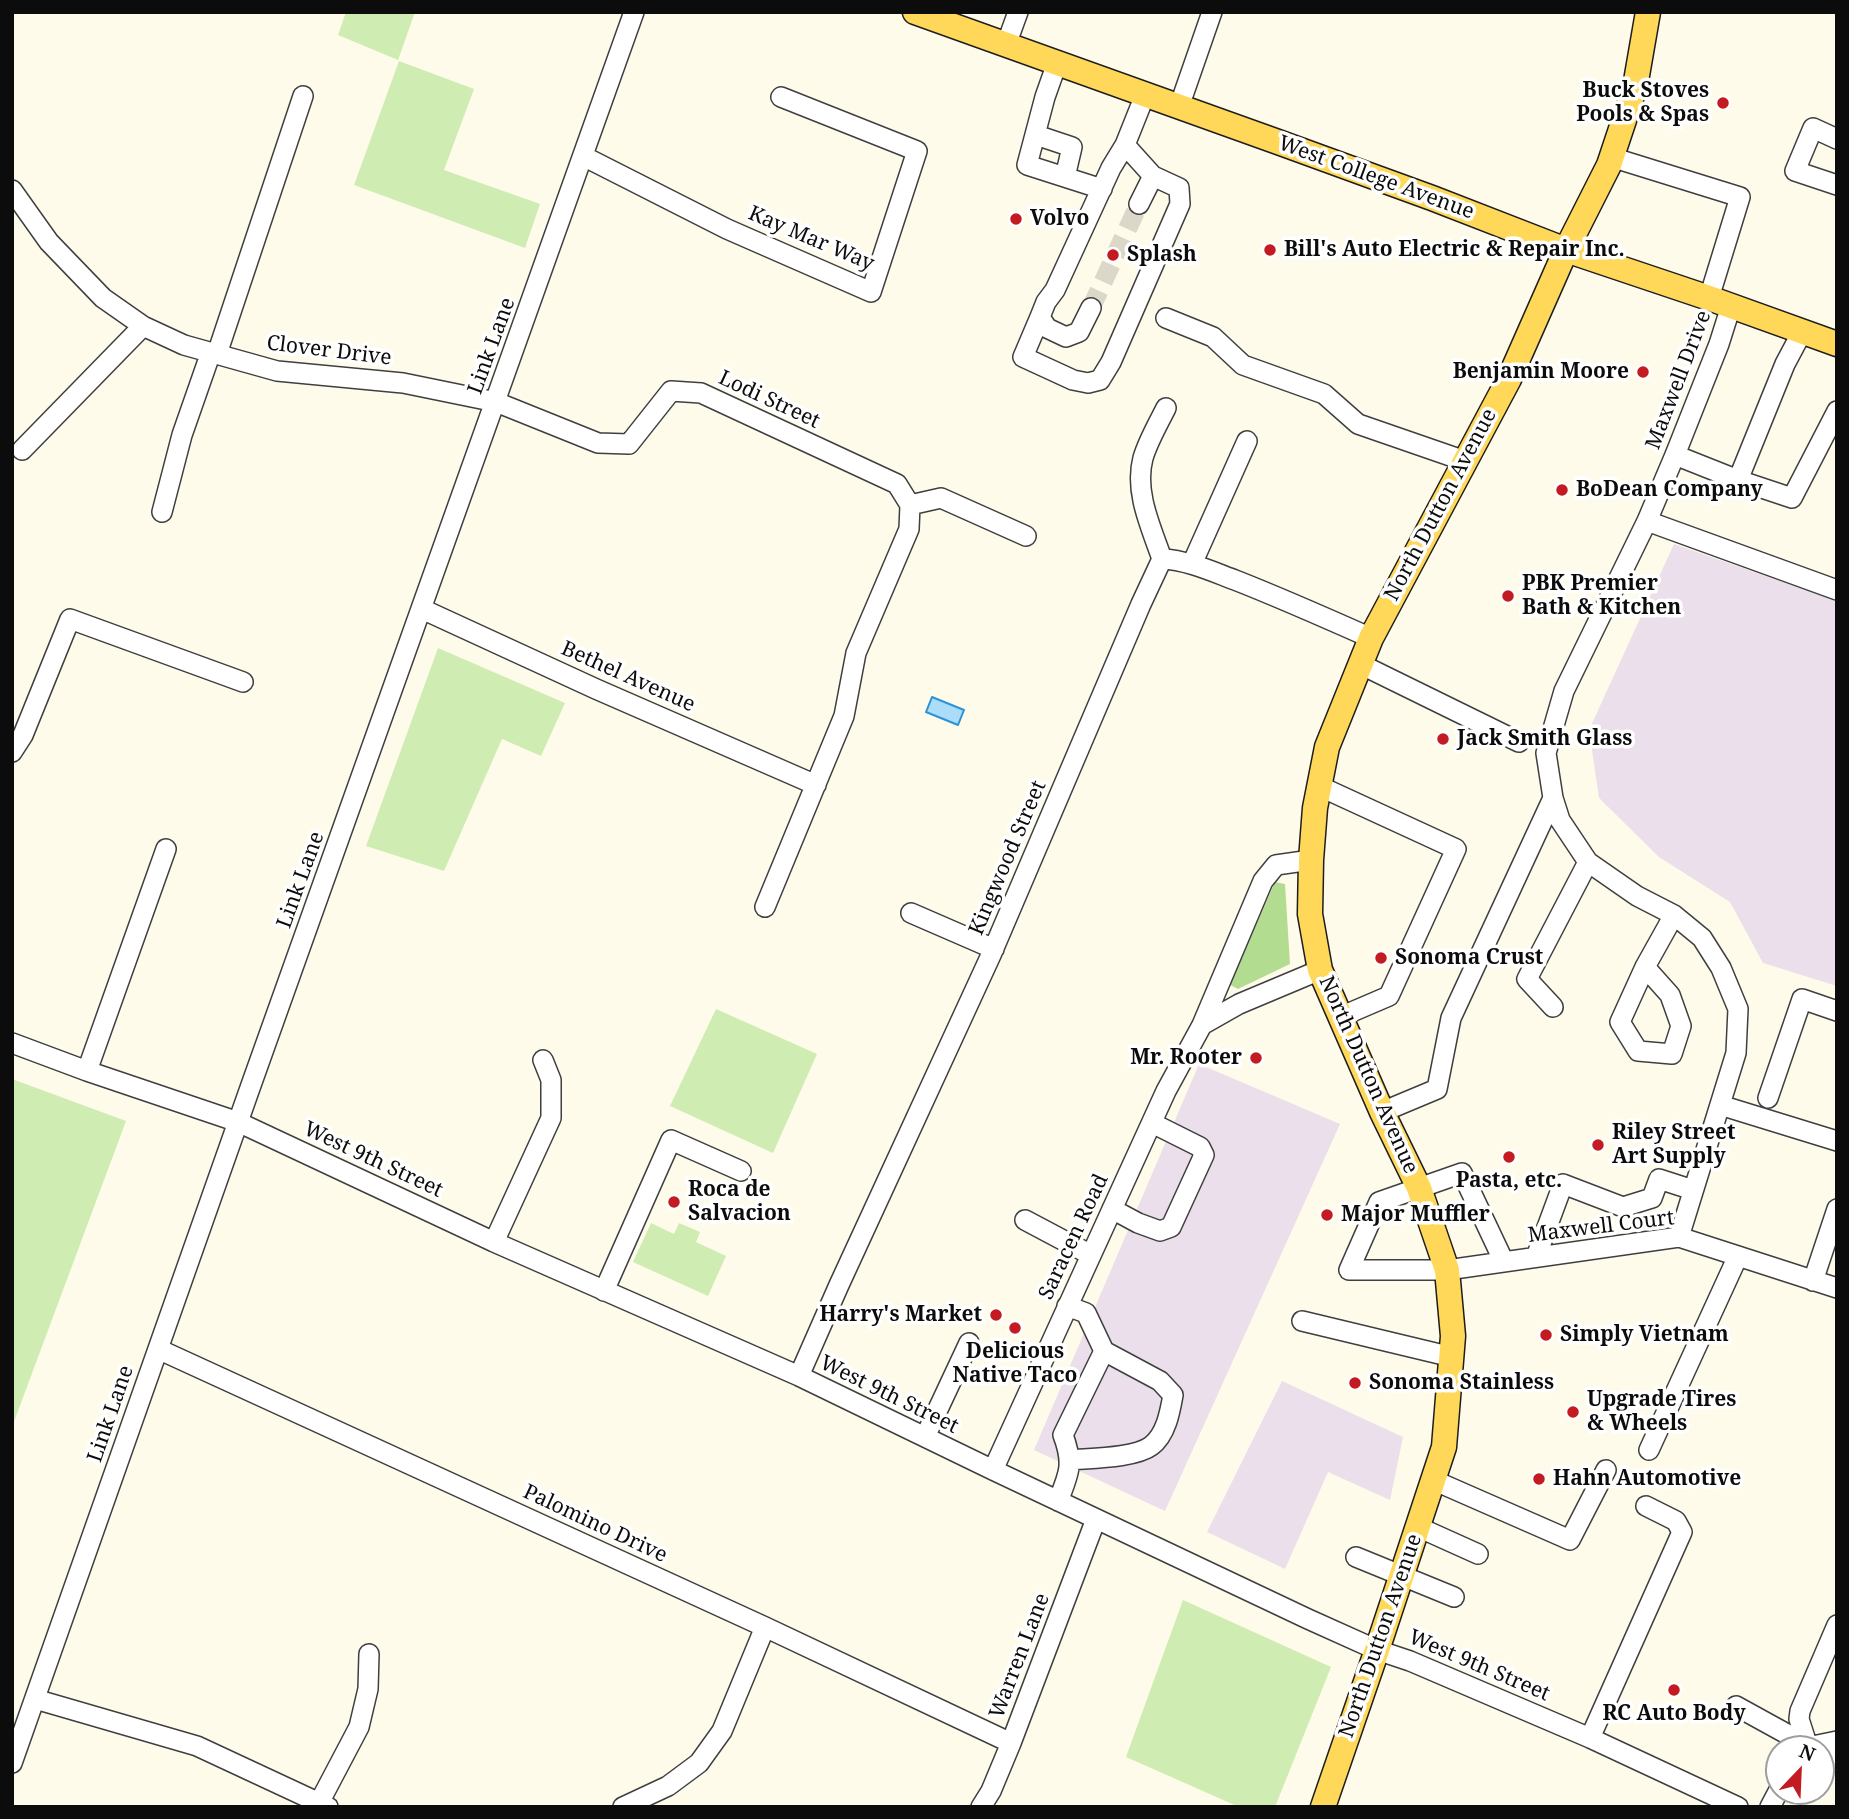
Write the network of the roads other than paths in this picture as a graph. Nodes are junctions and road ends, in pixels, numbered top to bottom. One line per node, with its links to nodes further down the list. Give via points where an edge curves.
1 (634, 12): 15 (street, Link Lane)
2 (915, 12): 6 (main road, West College Avenue)
3 (1018, 12): 6 (street)
4 (1212, 12): 11 (street)
5 (1648, 12): 16 (main road, North Dutton Avenue, via 1635,87)
6 (1006, 45): 7 (main road, West College Avenue)
7 (1057, 64): 8 (main road, West College Avenue); 12 (street)
8 (1145, 95): 11 (main road, West College Avenue); 14 (street)
9 (303, 96): 31 (street)
10 (780, 97): 15 (street, Kay Mar Way, via 917,150 872,292 727,229)
11 (1179, 107): 23 (main road, West College Avenue)
12 (1036, 135): 18 (street, via 1072,148); 18 (street, via 1027,165)
13 (1837, 139): 19 (street, via 1813,128 1796,171)
14 (1125, 145): 17 (street); 20 (street)
15 (583, 156): 32 (street, Link Lane)
16 (1611, 157): 23 (main road, North Dutton Avenue); 24 (street, Maxwell Drive, via 1740,197)
17 (1153, 176): 22 (street); 26 (street, via 1179,188 1180,204 1100,380 1073,380 1023,357)
18 (1065, 177): 20 (street)
19 (1837, 185)
20 (1102, 189): 26 (street)
21 (12, 190): 28 (street, Clover Drive, via 49,242 85,280)
22 (1139, 204)
23 (1566, 250): 24 (main road, West College Avenue); 38 (main road, North Dutton Avenue)
24 (1720, 302): 29 (main road, West College Avenue); 37 (street, Maxwell Drive, via 1718,344)
25 (1091, 308): 26 (street, via 1079,332 1066,337 1047,328)
26 (1040, 317)
27 (1166, 318): 38 (street, via 1213,337 1243,365 1324,394 1358,424)
28 (143, 326): 31 (street, Clover Drive); 36 (street)
29 (1802, 332): 30 (main road, West College Avenue); 39 (street)
30 (1837, 344)
31 (214, 353): 32 (street, Clover Drive, via 277,371 403,383); 41 (street, via 182,435)
32 (496, 402): 40 (street, Lodi Street, via 598,443 629,444 671,391 701,393 897,484); 47 (street, Link Lane)
33 (1166, 408): 44 (street, via 1141,470 1145,510)
34 (1837, 411): 39 (street, via 1792,498)
35 (1247, 442): 45 (street)
36 (22, 450)
37 (1675, 455): 39 (street); 42 (street, Maxwell Drive)
38 (1465, 461): 48 (main road, North Dutton Avenue)
39 (1738, 480)
40 (910, 505): 43 (street, via 941,498); 53 (street, via 909,529 856,653 844,716)
41 (162, 512)
42 (1647, 521): 46 (street); 55 (street, Maxwell Drive, via 1564,691 1546,754)
43 (1026, 536)
44 (1162, 559): 45 (street); 62 (street, Kingwood Street)
45 (1192, 564): 48 (street)
46 (1837, 590)
47 (422, 609): 53 (street, Bethel Avenue); 75 (street, Link Lane)
48 (1370, 638): 49 (main road, North Dutton Avenue)
49 (1360, 664): 51 (street); 54 (main road, North Dutton Avenue, via 1327,747)
50 (243, 682): 52 (street, via 70,620)
51 (1519, 742)
52 (12, 752)
53 (816, 785): 59 (street)
54 (1319, 786): 57 (main road, North Dutton Avenue); 67 (street, via 1456,849 1389,996)
55 (1553, 798): 58 (street, Maxwell Drive, via 1560,820); 74 (street, via 1451,1018 1437,1089)
56 (166, 849): 71 (street)
57 (1311, 860): 64 (main road, North Dutton Avenue, via 1310,914); 68 (street, Saracen Road, via 1276,865 1263,881)
58 (1588, 862): 61 (street, Maxwell Drive); 65 (street, via 1527,979)
59 (765, 907)
60 (911, 912): 62 (street)
61 (1674, 915): 63 (street); 73 (street, Maxwell Drive, via 1702,938 1738,1009 1736,1053)
62 (994, 949): 100 (street, Kingwood Street)
63 (1645, 967)
64 (1320, 970): 67 (main road, North Dutton Avenue); 68 (street)
65 (1553, 1007)
66 (1837, 1011): 72 (street, via 1802,999)
67 (1340, 1017): 74 (main road, North Dutton Avenue)
68 (1202, 1025): 76 (street, Saracen Road)
69 (12, 1043): 71 (street, West 9th Street)
70 (542, 1060): 85 (street, via 551,1080 551,1118)
71 (87, 1071): 75 (street, West 9th Street)
72 (1768, 1098)
73 (1720, 1105): 77 (street); 80 (street, Maxwell Drive)
74 (1382, 1112): 79 (main road, North Dutton Avenue)
75 (238, 1122): 85 (street, West 9th Street); 97 (street, Link Lane)
76 (1152, 1122): 81 (street, Saracen Road); 81 (street, via 1200,1147 1204,1155 1171,1227 1160,1231)
77 (1837, 1141)
78 (741, 1171): 93 (street, via 671,1140)
79 (1419, 1188): 89 (street, via 1462,1172); 90 (main road, North Dutton Avenue); 90 (street, Maxwell Court, via 1379,1202 1349,1270)
80 (1693, 1189): 84 (street, Maxwell Drive); 88 (street, via 1659,1179 1652,1198 1622,1207 1563,1184)
81 (1112, 1209): 86 (street, Saracen Road)
82 (1837, 1209): 91 (street)
83 (1025, 1220): 86 (street)
84 (1679, 1237): 87 (street, Maxwell Court); 88 (street, Maxwell Court)
85 (494, 1242): 93 (street, West 9th Street)
86 (1091, 1255): 94 (street, Saracen Road)
87 (1738, 1256): 91 (street, Maxwell Court); 102 (street)
88 (1536, 1257): 89 (street, Maxwell Court)
89 (1504, 1262): 90 (street, Maxwell Court)
90 (1447, 1270): 99 (main road, North Dutton Avenue)
91 (1814, 1281): 92 (street, Maxwell Court)
92 (1837, 1288)
93 (604, 1291): 100 (street, West 9th Street)
94 (1067, 1306): 98 (street, via 1086,1313); 105 (street, Saracen Road)
95 (1302, 1321): 99 (street)
96 (969, 1343): 101 (street)
97 (158, 1349): 116 (street, Palomino Drive); 119 (street, Link Lane)
98 (1104, 1352): 103 (street, via 1063,1435); 103 (street, via 1160,1381 1173,1395 1170,1413 1153,1445 1137,1454)
99 (1452, 1357): 106 (main road, North Dutton Avenue, via 1444,1447)
100 (799, 1376): 101 (street, West 9th Street)
101 (925, 1437): 105 (street, West 9th Street)
102 (1649, 1450)
103 (1069, 1460): 107 (street, via 1069,1475)
104 (1606, 1470): 106 (street, via 1570,1540)
105 (993, 1471): 107 (street, West 9th Street)
106 (1433, 1480): 110 (main road, North Dutton Avenue)
107 (1058, 1501): 109 (street, West 9th Street)
108 (1646, 1506): 123 (street, via 1676,1521 1682,1532)
109 (1096, 1519): 117 (street, West 9th Street); 124 (street, Warren Lane)
110 (1418, 1527): 111 (street); 113 (main road, North Dutton Avenue)
111 (1478, 1555)
112 (1356, 1558): 113 (street)
113 (1401, 1576): 114 (street); 117 (main road, North Dutton Avenue)
114 (1454, 1597)
115 (1837, 1625): 122 (street, via 1800,1711)
116 (765, 1627): 124 (street, Palomino Drive); 127 (street, via 722,1731 699,1763 668,1786)
117 (1377, 1650): 123 (street, West 9th Street); 129 (main road, North Dutton Avenue)
118 (369, 1654): 126 (street, via 368,1689 359,1727)
119 (35, 1699): 125 (street, Link Lane); 126 (street, via 197,1746)
120 (1736, 1706): 121 (street)
121 (1789, 1735)
122 (1806, 1735)
123 (1590, 1738): 130 (street, West 9th Street)
124 (1011, 1743): 128 (street, Warren Lane)
125 (12, 1763)
126 (324, 1805)
127 (623, 1807)
128 (981, 1807)
129 (1322, 1807)
130 (1738, 1807)

